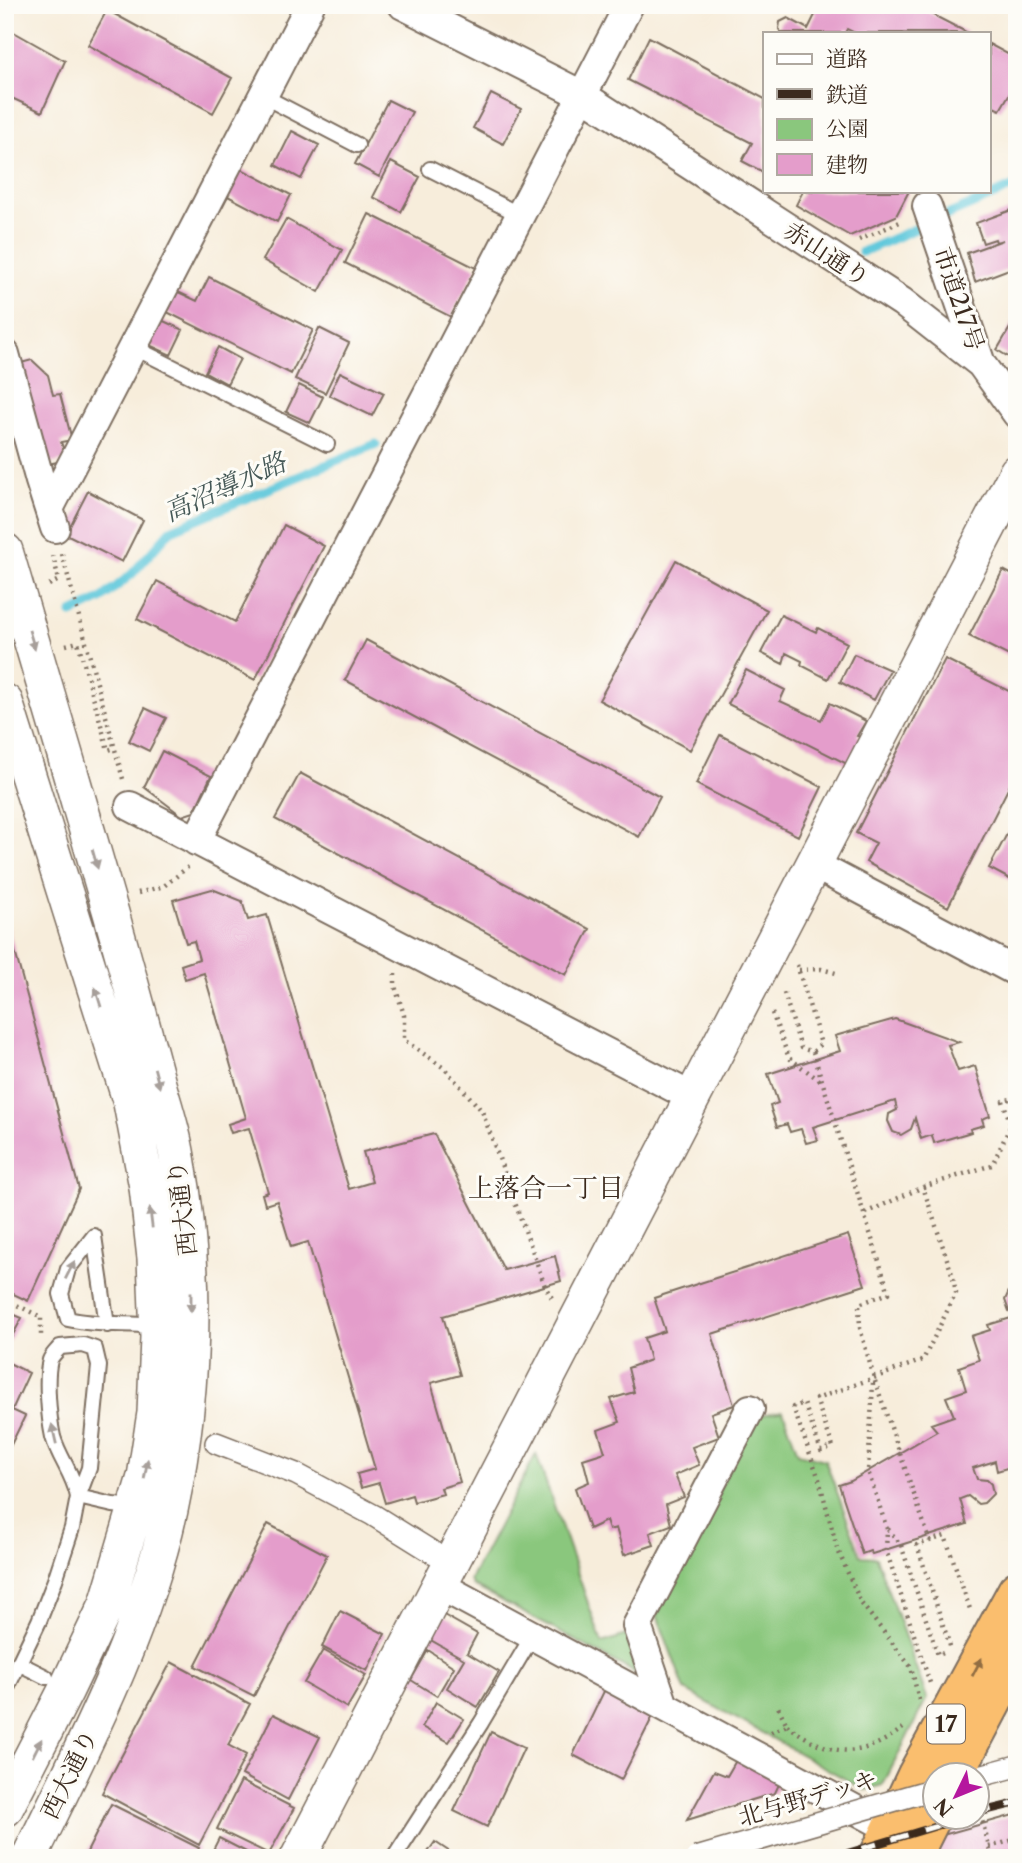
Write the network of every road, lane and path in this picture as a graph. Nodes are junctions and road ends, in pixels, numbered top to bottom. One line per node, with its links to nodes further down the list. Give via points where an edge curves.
1 (310, 5): 5 (street)
2 (403, 5): 4 (street, 赤山通り)
3 (629, 5): 4 (street)
4 (582, 95): 8 (street); 10 (street, 赤山通り)
5 (262, 96): 6 (lane); 11 (street)
6 (357, 145)
7 (430, 169): 8 (lane)
8 (520, 215): 25 (street)
9 (931, 216): 10 (path); 13 (street, 市道217号)
10 (829, 255): 13 (street, 赤山通り, via 902,302)
11 (133, 347): 15 (lane); 17 (street)
12 (5, 354): 17 (street)
13 (981, 364): 14 (street, 赤山通り)
14 (1017, 414)
15 (327, 444)
16 (1017, 472): 26 (street)
17 (53, 518): 23 (path)
18 (5, 551): 20 (street, 西大通り, one-way to 20)
19 (65, 645): 23 (path, via 78,642 108,750)
20 (45, 681): 21 (street); 77 (street, 西大通り, one-way to 77, via 177,1155 191,1291 191,1363 169,1512 139,1618)
21 (5, 686)
22 (5, 702): 45 (street, 西大通り, one-way to 22, via 147,1187 131,1103)
23 (115, 748): 24 (path)
24 (131, 806): 25 (street)
25 (194, 851): 27 (path, via 187,870 163,886); 37 (street)
26 (813, 864): 30 (street); 37 (street)
27 (137, 893)
28 (394, 966): 42 (path, via 404,1040 444,1068 482,1111)
29 (799, 970): 31 (path)
30 (1017, 972)
31 (840, 974)
32 (803, 985): 35 (path, via 821,1044)
33 (783, 991): 35 (path, via 802,1048)
34 (770, 1006): 36 (path, via 789,1058)
35 (813, 1052): 36 (path)
36 (822, 1082): 40 (path)
37 (692, 1097): 53 (street)
38 (1017, 1097): 39 (path, via 1003,1101 1011,1125 992,1165)
39 (923, 1187): 40 (path); 46 (path, via 956,1293 923,1360)
40 (865, 1213): 46 (path, via 889,1293 859,1304 860,1328)
41 (5, 1299): 43 (path)
42 (554, 1300)
43 (41, 1317)
44 (107, 1325): 44 (lane, one-way to 44, via 68,1319 61,1294 68,1269 94,1236); 45 (lane)
45 (158, 1326): 50 (street, 西大通り, one-way to 45, via 155,1413)
46 (874, 1378): 51 (path, via 869,1471); 52 (path); 64 (path, via 816,1399 833,1447 821,1451 804,1403 793,1406 837,1548 861,1603 911,1667 920,1699)
47 (750, 1409): 62 (street, via 637,1626)
48 (216, 1443): 53 (street, via 296,1474 373,1516)
49 (78, 1497): 49 (lane, one-way to 49, via 53,1437 48,1378 51,1358 60,1347 83,1345 95,1349 99,1366 89,1468); 50 (lane); 58 (lane, via 55,1580)
50 (137, 1507): 72 (street, 西大通り, one-way to 50, via 107,1604)
51 (887, 1529): 52 (path, via 901,1545 937,1655 953,1650 918,1545); 60 (path, via 886,1550)
52 (930, 1541): 54 (path, via 945,1536)
53 (436, 1569): 56 (street); 78 (street)
54 (962, 1587)
55 (1017, 1591): 75 (highway, 17, one-way to 55, via 917,1775)
56 (533, 1635): 62 (street); 79 (lane)
57 (1017, 1655): 68 (highway, 17)
58 (18, 1663): 59 (lane); 61 (lane)
59 (46, 1677)
60 (932, 1688)
61 (5, 1692)
62 (664, 1706): 75 (street)
63 (778, 1707): 65 (path)
64 (916, 1708)
65 (787, 1725): 66 (path, via 821,1747 845,1751 878,1744); 67 (path)
66 (906, 1726)
67 (765, 1735)
68 (960, 1762)
69 (1017, 1766): 70 (street)
70 (990, 1773)
71 (920, 1793): 80 (street, 北与野デッキ, bridge)
72 (5, 1809)
73 (985, 1832): 76 (path)
74 (1017, 1839): 76 (path)
75 (907, 1840)
76 (989, 1847): 81 (path)
77 (29, 1858)
78 (298, 1858)
79 (394, 1858)
80 (696, 1858)
81 (992, 1858)

